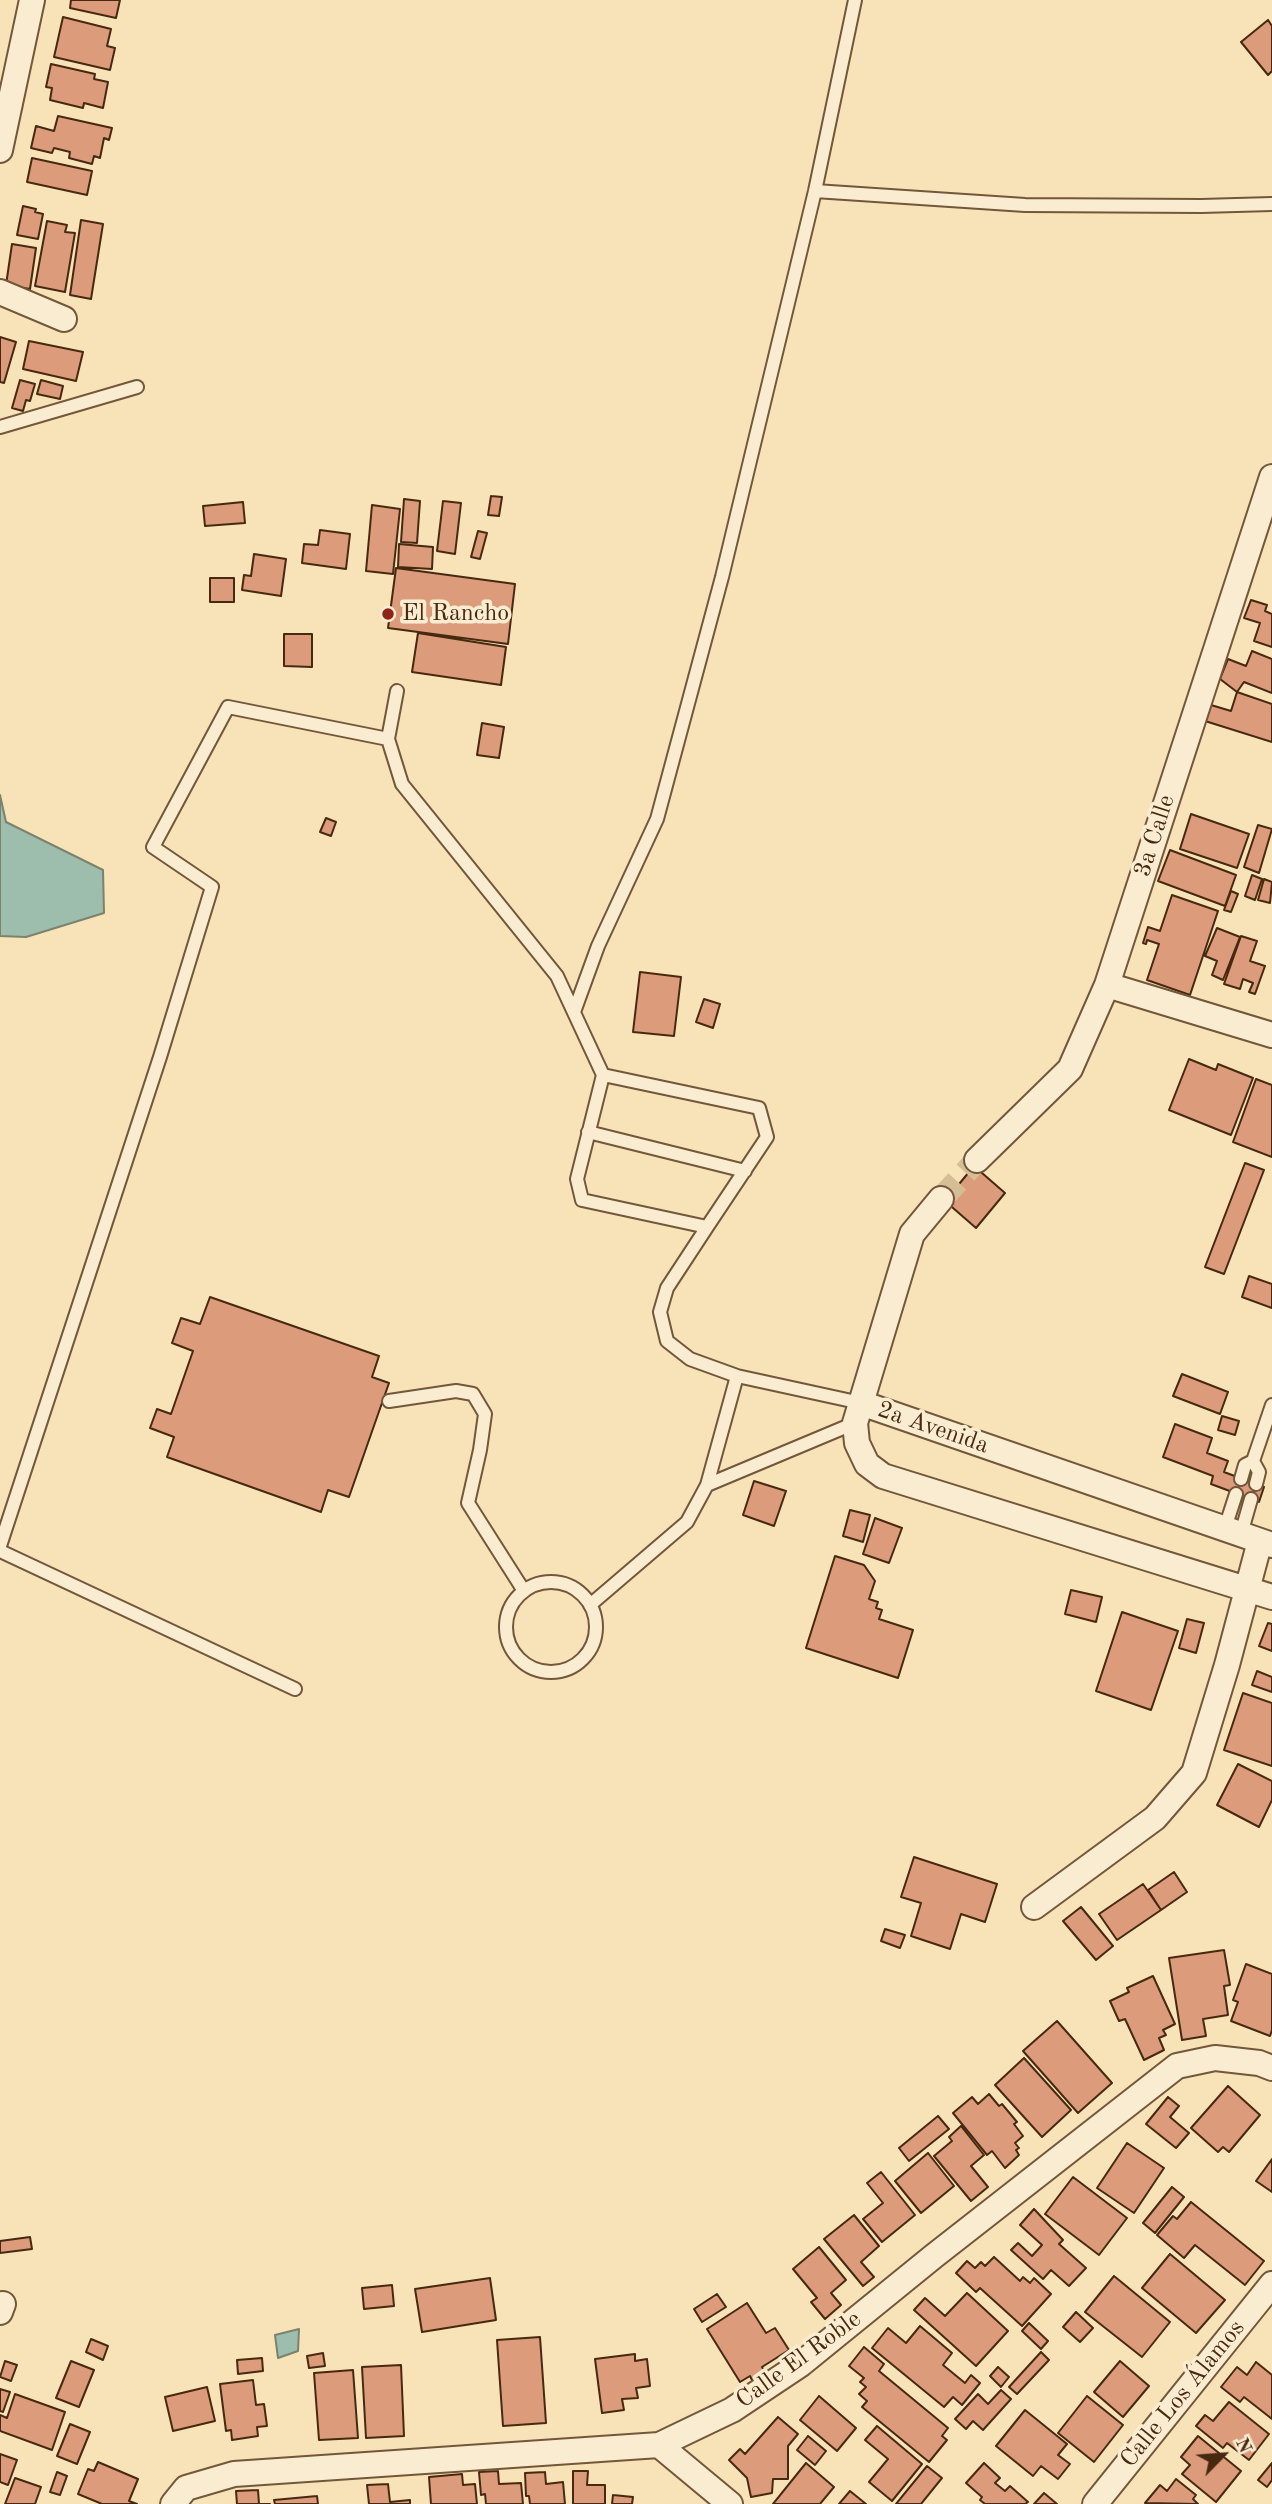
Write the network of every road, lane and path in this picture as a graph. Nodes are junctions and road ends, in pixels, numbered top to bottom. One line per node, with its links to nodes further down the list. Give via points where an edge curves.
1 (32, 0): 3 (street)
2 (855, 0): 4 (lane)
3 (0, 150)
4 (815, 191): 5 (lane, via 1025,205); 14 (lane, via 722,576 657,819 598,946)
5 (1272, 204)
6 (0, 292): 7 (street)
7 (64, 319)
8 (137, 387): 9 (lane)
9 (0, 427)
10 (1272, 477): 13 (street, 3a Calle)
11 (397, 691): 12 (lane)
12 (388, 739): 14 (lane, via 402,784 557,976); 33 (lane, via 228,708 153,847 212,887)
13 (1107, 985): 15 (street); 18 (street, 3a Calle, via 1070,1069)
14 (574, 1012): 16 (lane)
15 (1272, 1035)
16 (603, 1074): 17 (lane); 19 (lane, via 759,1108 767,1137)
17 (587, 1132): 19 (lane); 21 (lane, via 577,1179 582,1200)
18 (977, 1160)
19 (745, 1171): 21 (lane)
20 (941, 1199): 25 (street, via 912,1234)
21 (707, 1227): 22 (lane, via 667,1288 660,1312 667,1341 690,1359)
22 (737, 1376): 25 (lane); 29 (lane)
23 (389, 1402): 36 (lane, via 456,1391 473,1394 485,1414 468,1503)
24 (1272, 1405): 26 (lane)
25 (858, 1413): 29 (lane); 32 (street, 2a Avenida); 35 (street, 2a Avenida, via 857,1443 867,1464 883,1476)
26 (1253, 1461): 27 (lane, via 1245,1465); 28 (lane, via 1259,1472)
27 (1241, 1479)
28 (1256, 1484)
29 (707, 1485): 38 (lane, via 687,1522)
30 (1236, 1494): 32 (lane)
31 (1251, 1499): 32 (lane)
32 (1250, 1537): 35 (street)
33 (0, 1546)
34 (0, 1551): 39 (lane)
35 (1248, 1588): 37 (street, 2a Avenida); 40 (street, via 1194,1773 1155,1818)
36 (524, 1591): 38 (lane, via 538,1584 568,1585); 38 (lane, via 513,1602 506,1631 518,1658 543,1672 571,1668 583,1659 595,1634)
37 (1272, 1597)
38 (590, 1605)
39 (295, 1689)
40 (1034, 1907)
41 (1272, 2068): 43 (street, Calle El Roble, via 1214,2058 1177,2066 801,2364 732,2410)
42 (1272, 2284): 46 (street, Calle Los Álamos)
43 (659, 2445): 44 (street, Calle El Roble, via 234,2474 186,2488); 45 (street)
44 (173, 2504)
45 (730, 2504)
46 (1094, 2504)

